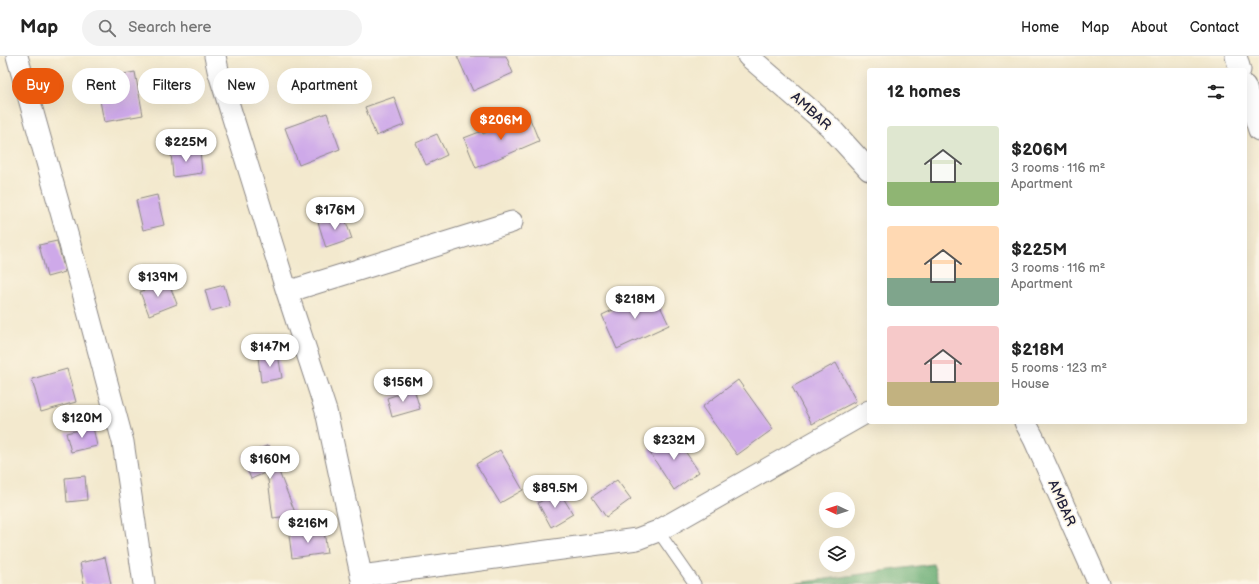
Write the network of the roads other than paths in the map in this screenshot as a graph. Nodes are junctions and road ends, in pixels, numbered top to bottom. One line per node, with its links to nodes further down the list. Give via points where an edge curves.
1 (17, 56): 15 (street, via 123,442)
2 (215, 56): 10 (street)
3 (748, 56): 8 (street, AMBAR, via 829,126)
4 (1236, 56): 5 (street)
5 (1239, 68)
6 (1247, 92): 7 (street)
7 (1259, 130)
8 (867, 168)
9 (512, 222): 10 (street)
10 (287, 292): 14 (street, via 326,411)
11 (867, 412): 13 (street)
12 (1026, 424): 17 (street, AMBAR)
13 (658, 531): 14 (street, via 637,538); 16 (lane)
14 (362, 580)
15 (144, 584)
16 (694, 584)
17 (1099, 584)

